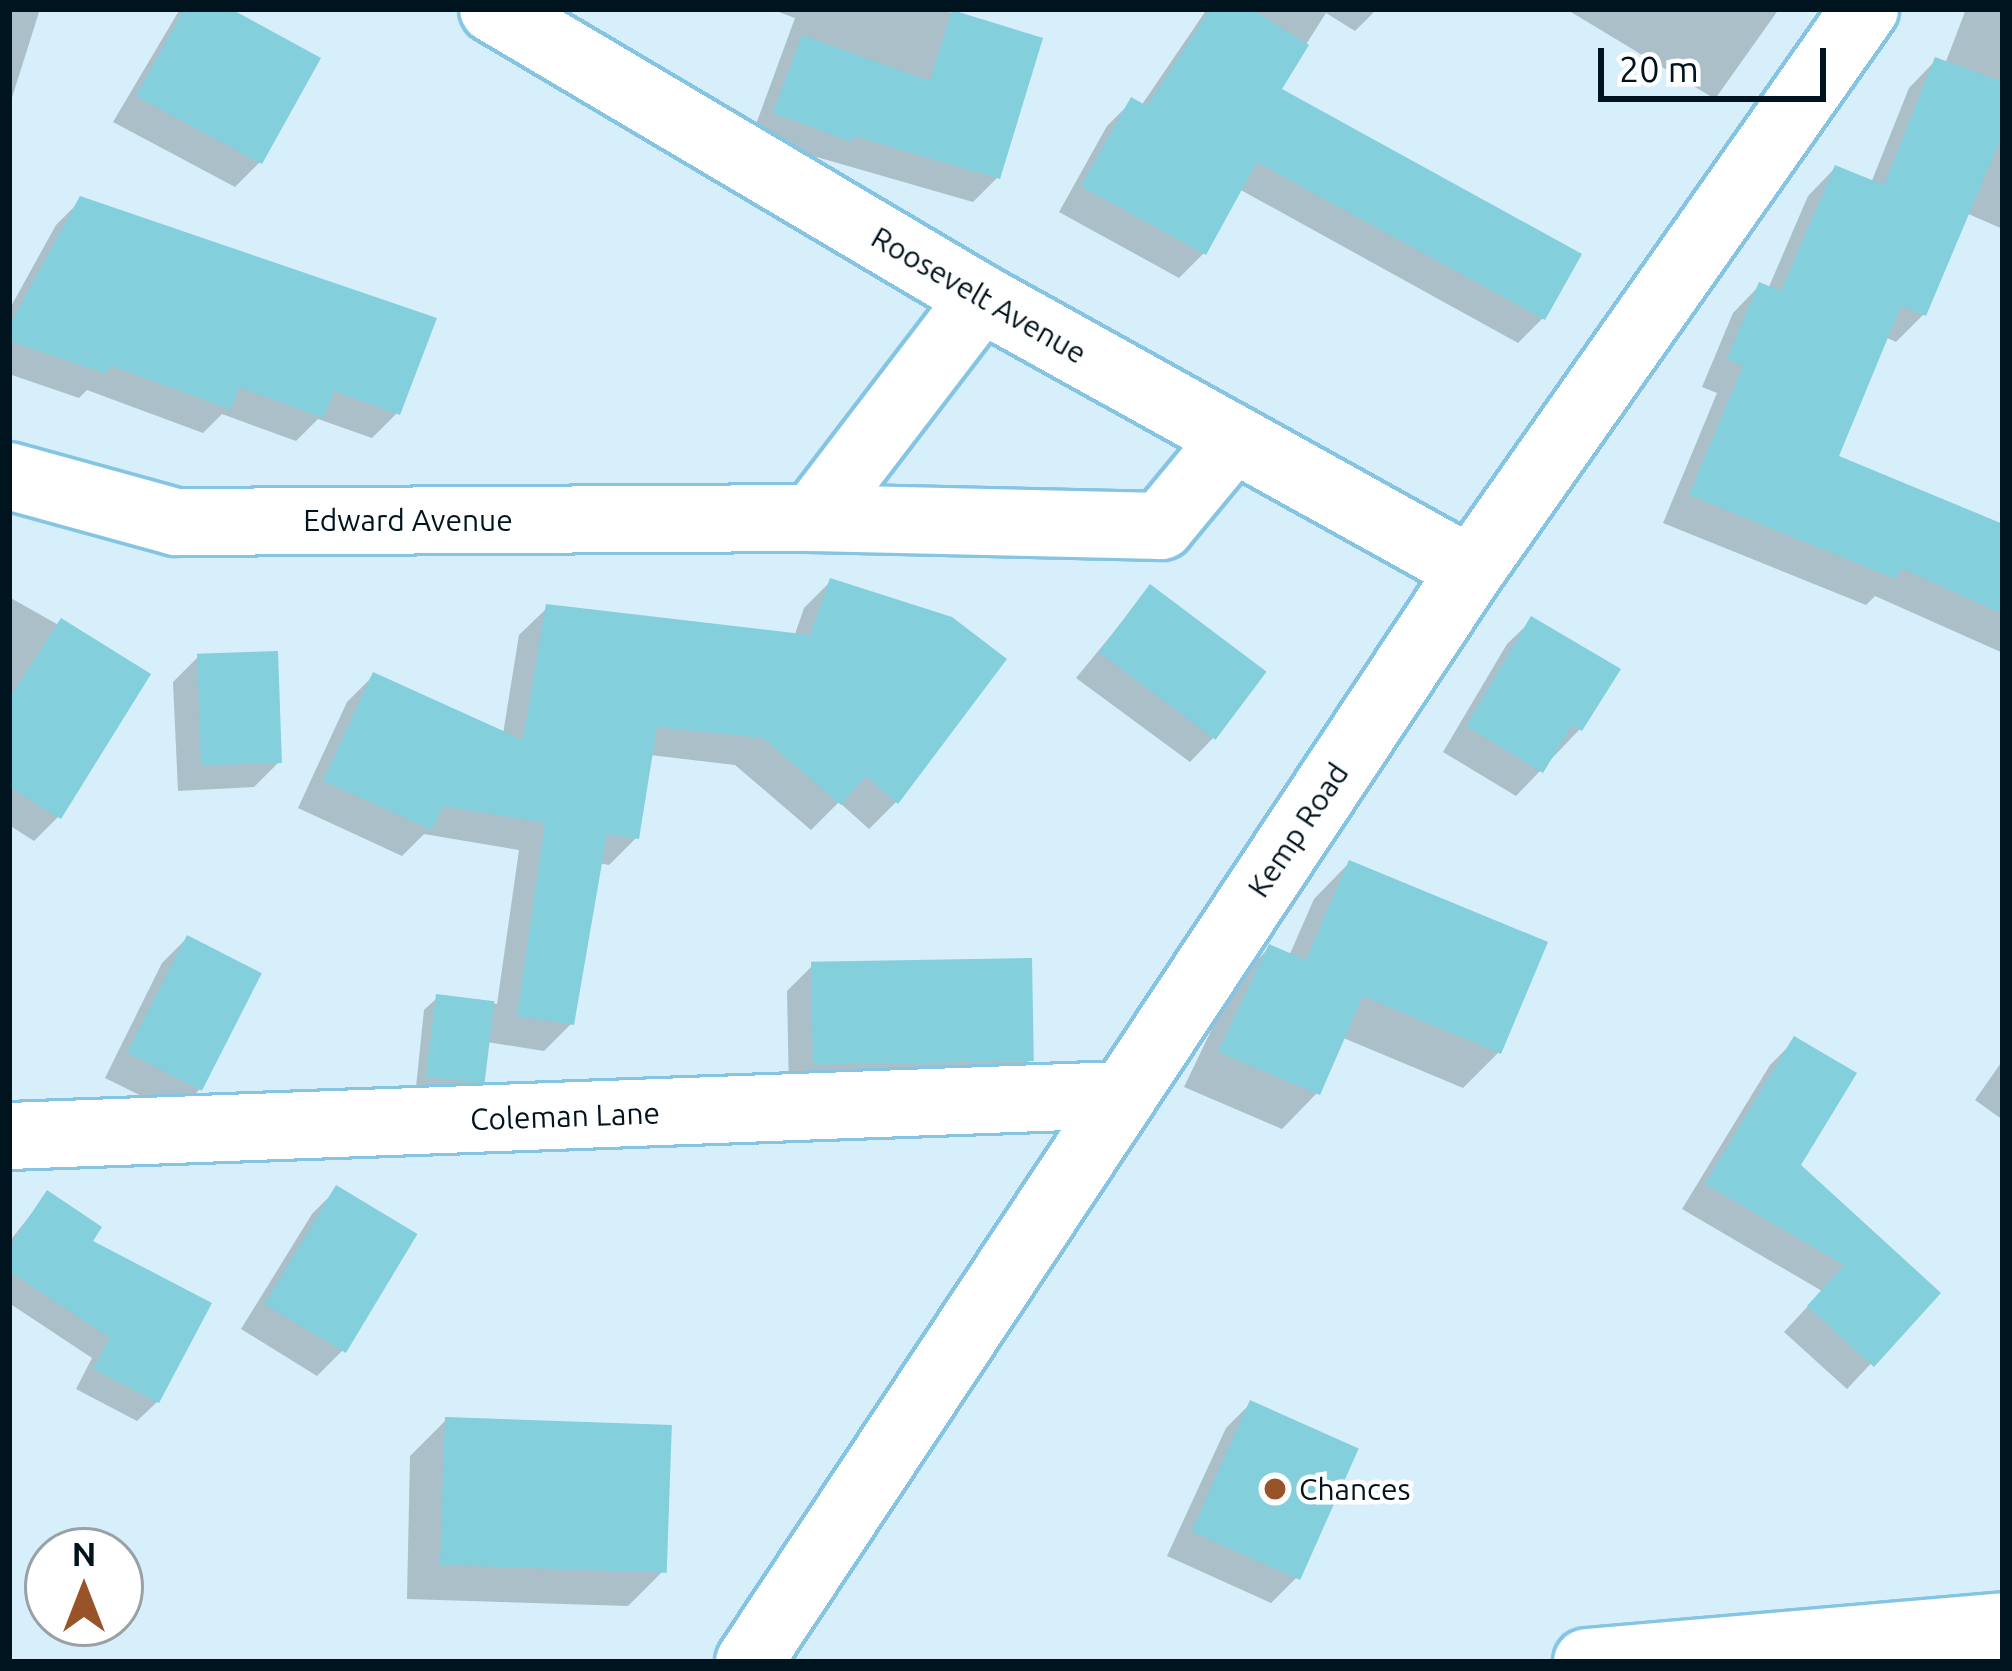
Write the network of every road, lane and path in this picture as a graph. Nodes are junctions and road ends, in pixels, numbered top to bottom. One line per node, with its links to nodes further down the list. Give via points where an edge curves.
1 (493, 9): 3 (street, Roosevelt Avenue)
2 (1864, 9): 7 (street, Kemp Road)
3 (981, 298): 4 (street, Roosevelt Avenue); 6 (street)
4 (1233, 439): 6 (street, Edward Avenue, via 1161,526); 7 (street, Roosevelt Avenue)
5 (9, 476): 6 (street, Edward Avenue, via 176,522)
6 (813, 518)
7 (1471, 570): 8 (street, Kemp Road)
8 (1120, 1095): 9 (street, Coleman Lane); 11 (street, Kemp Road)
9 (9, 1136)
10 (2003, 1626): 12 (street)
11 (749, 1662)
12 (1587, 1662)

